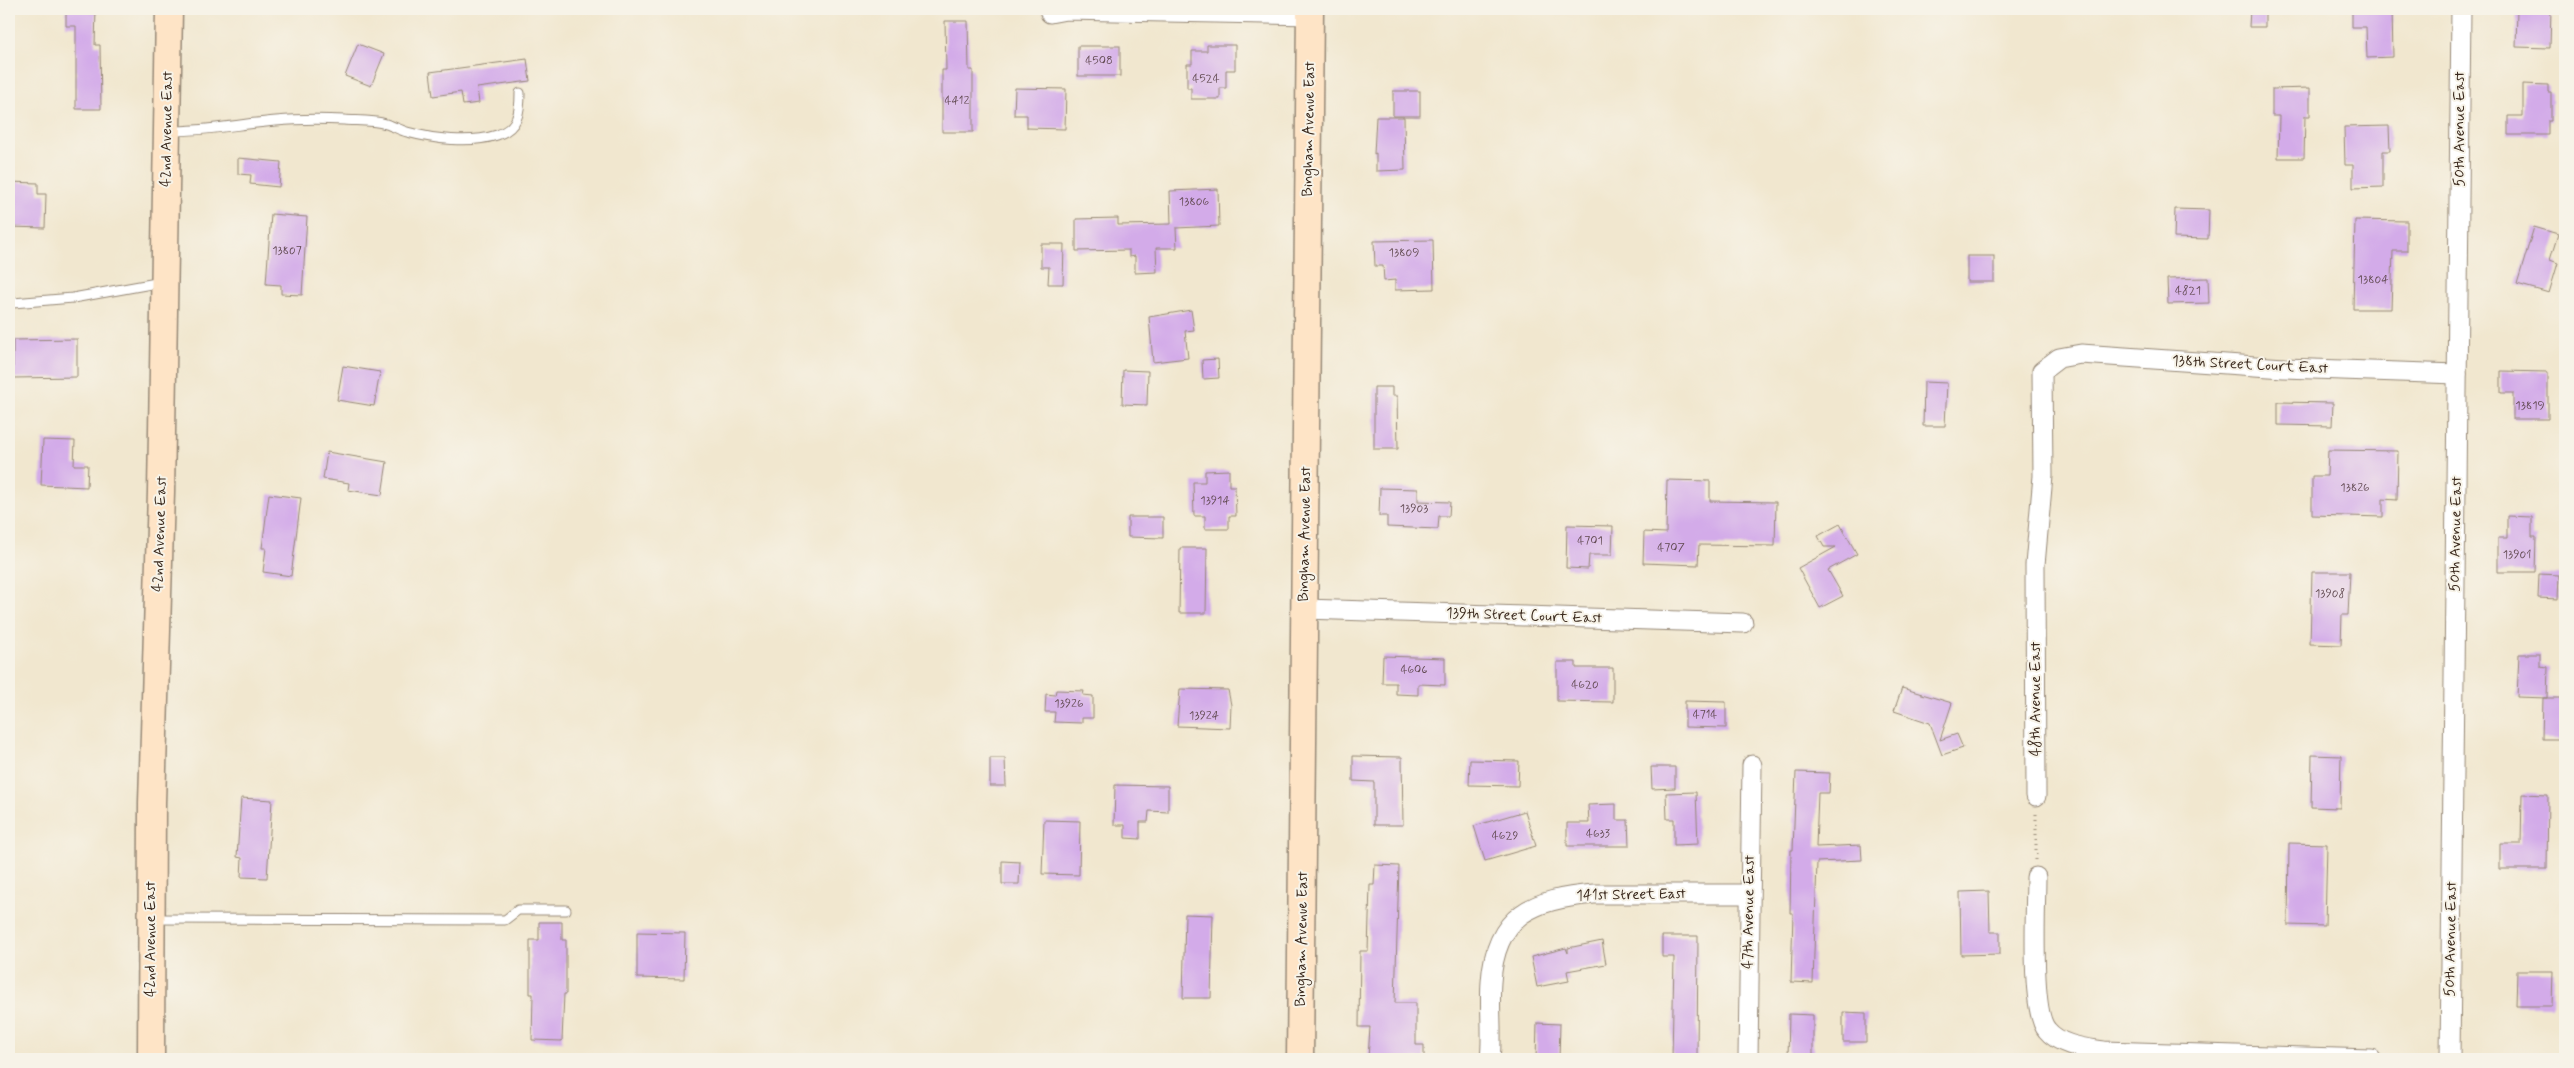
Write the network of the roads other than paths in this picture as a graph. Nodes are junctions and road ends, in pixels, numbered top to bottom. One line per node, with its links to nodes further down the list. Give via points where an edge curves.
1 (169, 9): 6 (street, 42nd Avenue East)
2 (2461, 9): 10 (street, 50th Avenue East)
3 (1310, 12): 4 (street, via 1066,10); 11 (street, Bingham Avenue East)
4 (1050, 13)
5 (520, 93): 6 (lane, via 520,110 514,125 495,136 476,139 407,132 384,123 316,119 203,130)
6 (167, 130): 7 (street, 42nd Avenue East)
7 (165, 281): 8 (lane, via 73,298); 18 (street, 42nd Avenue East)
8 (13, 303)
9 (2047, 367): 10 (street, 138th Street Court East, via 2059,358 2080,354 2284,368); 14 (street, 48th Avenue East, via 2042,371 2042,476 2035,565)
10 (2458, 374): 24 (street, 50th Avenue East)
11 (1305, 608): 12 (street, 139th Street Court East); 20 (street, Bingham Avenue East)
12 (1743, 623)
13 (1752, 765): 16 (street, 47th Avenue East)
14 (2036, 796)
15 (2036, 877): 23 (street, via 2040,1015 2047,1031 2068,1044 2104,1051)
16 (1749, 894): 21 (street, 141st Street East, via 1594,894 1535,904 1514,922 1494,954); 22 (street, 47th Avenue East)
17 (566, 910): 18 (lane, via 518,910 505,920)
18 (152, 919): 19 (street, 42nd Avenue East)
19 (151, 1059)
20 (1300, 1059)
21 (1490, 1059)
22 (1748, 1059)
23 (2371, 1059)
24 (2450, 1059)

